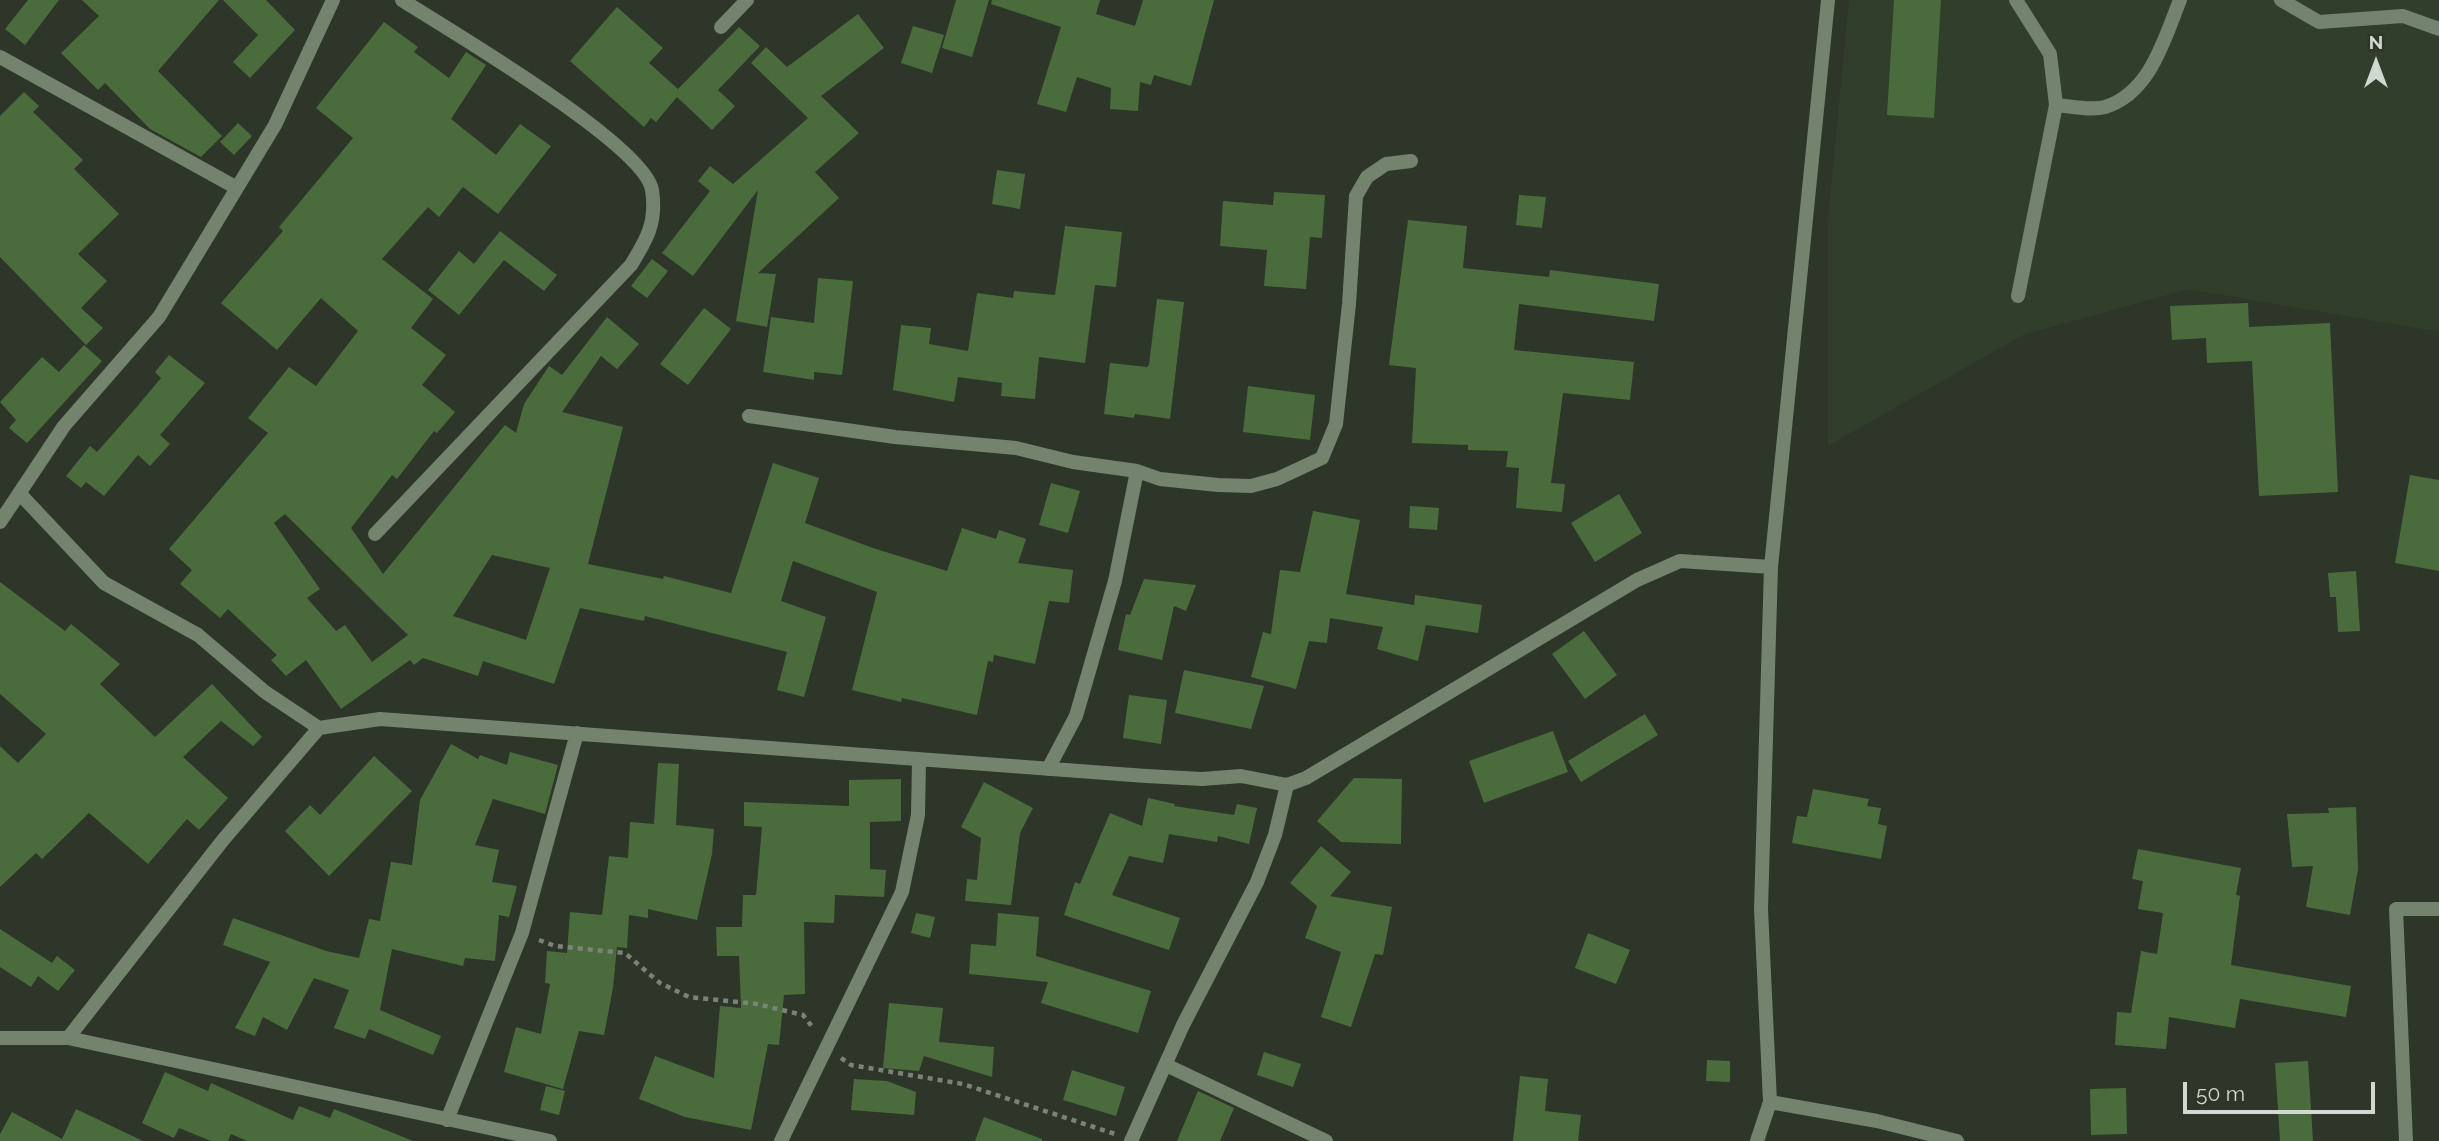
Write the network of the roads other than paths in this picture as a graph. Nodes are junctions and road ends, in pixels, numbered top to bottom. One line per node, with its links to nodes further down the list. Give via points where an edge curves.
1 (333, 0): 13 (street, via 275,125)
2 (402, 0): 19 (street, via 621,146 652,187 651,232 631,265)
3 (747, 0): 8 (street)
4 (1828, 0): 20 (street)
5 (2016, 0): 11 (street, via 2050,54)
6 (2180, 0): 11 (street, via 2160,51 2135,92 2103,108)
7 (2281, 0): 9 (street, via 2319,22 2403,16)
8 (721, 27)
9 (2439, 29)
10 (0, 57): 13 (street)
11 (2056, 105): 14 (street)
12 (1411, 161): 16 (street, via 1387,164 1367,177 1356,196 1336,424 1322,458 1251,486 1160,479)
13 (237, 188): 17 (street, via 159,317 64,426)
14 (2018, 296)
15 (749, 416): 16 (street, via 895,438 1016,448)
16 (1137, 471): 24 (street, via 1115,581 1076,716)
17 (21, 495): 18 (street); 21 (street, via 104,583 198,635 265,692)
18 (0, 522)
19 (375, 534)
20 (1771, 567): 25 (street, via 1680,561 1637,580 1306,778); 30 (street, via 1761,909)
21 (319, 728): 22 (street, via 380,719); 28 (street, via 223,840)
22 (578, 733): 23 (street); 31 (street, via 522,933)
23 (919, 760): 24 (street); 35 (street, via 918,815 902,892)
24 (1048, 769): 25 (street, via 1191,779 1241,776)
25 (1287, 785): 29 (street, via 1257,882)
26 (2439, 909): 39 (street, via 2396,909)
27 (0, 1038): 28 (street)
28 (68, 1038): 31 (street)
29 (1166, 1065): 33 (street); 36 (street)
30 (1770, 1102): 37 (street); 38 (street)
31 (447, 1120): 32 (street)
32 (520, 1139): 34 (street)
33 (1131, 1140)
34 (550, 1141)
35 (781, 1141)
36 (1326, 1141)
37 (1757, 1141)
38 (1957, 1141)
39 (2406, 1141)

